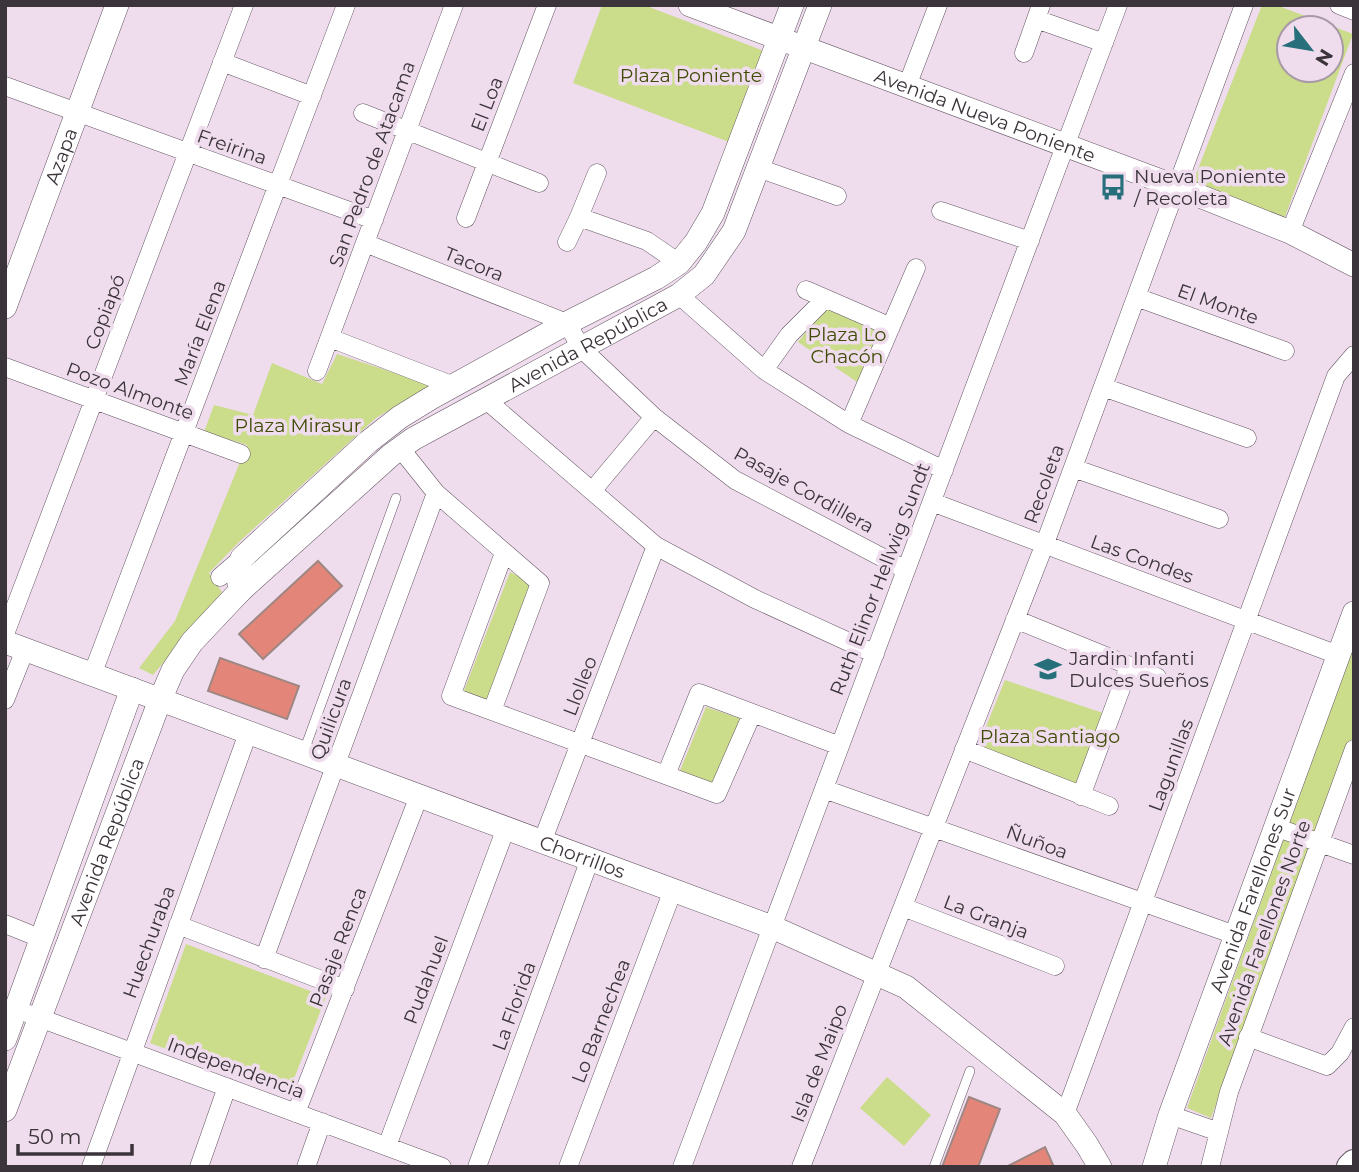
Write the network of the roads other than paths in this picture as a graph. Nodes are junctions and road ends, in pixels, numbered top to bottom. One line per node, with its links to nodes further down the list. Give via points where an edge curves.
1 (117, 5): 24 (street, Azapa)
2 (244, 5): 19 (street, Copiapó)
3 (346, 5): 23 (street, María Elena)
4 (454, 5): 26 (street, San Pedro de Atacama)
5 (547, 5): 29 (street, El Loa)
6 (690, 5): 15 (street, Avenida Nueva Poniente)
7 (792, 5): 15 (street, Avenida República)
8 (820, 5): 17 (street, Avenida República)
9 (938, 5): 22 (street)
10 (1118, 5): 16 (street, Ruth Elinor Hellwig Sundt)
11 (1244, 5): 34 (street, Recoleta)
12 (1339, 5): 13 (street)
13 (1354, 11)
14 (1038, 12): 16 (street); 18 (street)
15 (780, 39): 17 (street, Avenida Nueva Poniente); 44 (street, Avenida República, via 713,213)
16 (1104, 43): 27 (street, Ruth Elinor Hellwig Sundt)
17 (804, 48): 22 (street, Avenida Nueva Poniente); 30 (street, Avenida República)
18 (1024, 53)
19 (222, 62): 23 (street); 28 (street, Copiapó)
20 (1354, 73): 40 (street)
21 (5, 86): 24 (street)
22 (908, 86): 27 (street, Avenida Nueva Poniente)
23 (312, 96): 33 (street, María Elena)
24 (77, 113): 28 (street, Freirina); 51 (street, Azapa)
25 (363, 113): 26 (street)
26 (407, 131): 29 (street); 39 (street, San Pedro de Atacama)
27 (1065, 146): 34 (street, Avenida Nueva Poniente); 41 (street, Ruth Elinor Hellwig Sundt)
28 (188, 154): 33 (street, Freirina); 64 (street, Copiapó)
29 (487, 163): 32 (street); 38 (street, El Loa)
30 (758, 168): 35 (street); 48 (street, Avenida República, via 725,247 704,275)
31 (597, 173): 37 (street)
32 (539, 183)
33 (278, 186): 39 (street, Freirina); 67 (street, María Elena)
34 (1177, 187): 40 (street, Avenida Nueva Poniente); 49 (street, Recoleta)
35 (837, 196)
36 (942, 211): 41 (street)
37 (579, 217): 42 (street); 44 (street, via 647,242)
38 (466, 218)
39 (374, 220): 43 (street, San Pedro de Atacama)
40 (1290, 232): 45 (street, Avenida Nueva Poniente)
41 (1030, 241): 72 (street, Ruth Elinor Hellwig Sundt)
42 (567, 242)
43 (365, 243): 52 (street, Tacora); 54 (street, San Pedro de Atacama)
44 (679, 263): 52 (street, Avenida República)
45 (1354, 265)
46 (916, 268): 53 (street)
47 (806, 290): 50 (street)
48 (679, 295): 55 (street, Avenida República); 59 (street)
49 (1136, 296): 56 (street, El Monte); 62 (street, Recoleta)
50 (825, 299): 53 (street); 59 (street, via 789,335)
51 (5, 307)
52 (567, 323): 55 (street, Pasaje Cordillera); 61 (street, Avenida República)
53 (891, 327): 66 (street)
54 (330, 338): 60 (street, San Pedro de Atacama); 61 (street)
55 (581, 348): 63 (street, Avenida República); 65 (street, Pasaje Cordillera)
56 (1285, 351)
57 (1354, 355): 89 (street, Lagunillas, via 1336,376)
58 (5, 367): 64 (street, Pozo Almonte)
59 (764, 370): 66 (street)
60 (317, 371)
61 (454, 386): 75 (street, Avenida República, via 385,428)
62 (1103, 387): 68 (street); 71 (street, Recoleta)
63 (485, 399): 69 (street, Avenida República); 73 (street)
64 (94, 400): 67 (street, Pozo Almonte); 90 (street, Copiapó)
65 (654, 417): 73 (street); 84 (street, Pasaje Cordillera, via 735,480)
66 (849, 424): 72 (street)
67 (184, 433): 70 (street, Pozo Almonte); 95 (street, María Elena)
68 (1247, 438)
69 (400, 448): 74 (street); 79 (street, Avenida República)
70 (241, 454)
71 (1073, 468): 78 (street); 81 (street, Recoleta)
72 (944, 470): 77 (street, Ruth Elinor Hellwig Sundt)
73 (592, 491): 80 (street)
74 (436, 493): 82 (street); 108 (street, Quilicura)
75 (308, 496): 79 (street); 83 (street, Avenida República)
76 (397, 498): 107 (lane)
77 (932, 502): 81 (street, Las Condes); 84 (street, Ruth Elinor Hellwig Sundt)
78 (1219, 519)
79 (320, 520): 86 (street, Avenida República)
80 (656, 546): 92 (street, via 755,599); 103 (street, Llolleo)
81 (1044, 546): 88 (street, Recoleta); 89 (street, Las Condes)
82 (504, 553): 100 (street, via 540,583); 100 (street, via 451,696)
83 (245, 555): 85 (street, Avenida República); 86 (street, via 237,570)
84 (906, 570): 92 (street, Ruth Elinor Hellwig Sundt)
85 (220, 577)
86 (240, 591): 98 (street, Avenida República, via 192,642)
87 (1354, 613): 93 (street, Avenida Farellones Sur)
88 (1015, 619): 94 (street); 105 (street, Recoleta)
89 (1247, 619): 93 (street, Las Condes); 122 (street, Lagunillas)
90 (5, 634)
91 (15, 646): 95 (street, Chorrillos); 99 (street)
92 (875, 654): 104 (street, Ruth Elinor Hellwig Sundt)
93 (1338, 655): 115 (street, Avenida Farellones Sur)
94 (1129, 667): 96 (street); 112 (street)
95 (92, 675): 97 (street, Chorrillos)
96 (1157, 677)
97 (132, 690): 98 (street, Chorrillos); 128 (street, Avenida República)
98 (160, 700): 102 (street, Chorrillos); 134 (street, Avenida República)
99 (5, 701)
100 (492, 711): 103 (street)
101 (752, 714): 104 (street); 109 (street, via 717,794); 109 (street, via 699,693)
102 (248, 733): 107 (street, Chorrillos); 125 (street, Huechuraba)
103 (580, 744): 109 (street); 117 (street, Llolleo)
104 (840, 746): 110 (street, Ruth Elinor Hellwig Sundt)
105 (964, 749): 112 (street); 114 (street, Recoleta)
106 (1354, 749): 118 (street, Avenida Farellones Norte)
107 (303, 753): 108 (street, Chorrillos)
108 (336, 766): 111 (street, Chorrillos); 129 (street, Quilicura)
109 (666, 775)
110 (824, 789): 114 (street, Ñuñoa); 126 (street, Ruth Elinor Hellwig Sundt)
111 (419, 796): 116 (street, Chorrillos); 132 (street, Pasaje Renca)
112 (1081, 796): 113 (street)
113 (1110, 806)
114 (933, 827): 122 (street, Ñuñoa); 123 (street, Recoleta)
115 (1275, 827): 118 (street); 127 (street, Avenida Farellones Sur)
116 (506, 828): 117 (street, Chorrillos); 147 (street, Pudahuel)
117 (542, 842): 120 (street, Chorrillos)
118 (1318, 842): 119 (street); 136 (street, Avenida Farellones Norte)
119 (1354, 855)
120 (590, 859): 121 (street, Chorrillos); 154 (street, La Florida)
121 (673, 890): 126 (street, Chorrillos); 155 (street, Lo Barnechea)
122 (1143, 903): 127 (street, Ñuñoa); 143 (street, Lagunillas)
123 (903, 907): 130 (street, La Granja); 131 (street, Recoleta)
124 (5, 924): 128 (street)
125 (178, 925): 129 (street); 138 (street, Huechuraba)
126 (772, 927): 131 (street, Chorrillos); 156 (street, Ruth Elinor Hellwig Sundt)
127 (1235, 935): 144 (street, Avenida Farellones Sur)
128 (42, 939): 133 (street, Avenida República)
129 (264, 959): 132 (street)
130 (1055, 966)
131 (875, 974): 143 (street, Chorrillos, via 905,987); 157 (street, Isla de Maipo)
132 (345, 989): 142 (street, Pasaje Renca)
133 (16, 1009): 134 (street, Independencia); 137 (street, Avenida República)
134 (39, 1018): 138 (street, Independencia); 141 (street, Avenida República)
135 (1354, 1027): 136 (street, via 1327,1066)
136 (1248, 1037): 146 (street, Avenida Farellones Norte)
137 (5, 1039)
138 (132, 1052): 140 (street, Independencia); 150 (street, Huechuraba)
139 (970, 1071): 158 (lane)
140 (227, 1087): 142 (street, Independencia); 151 (street)
141 (5, 1111)
142 (296, 1113): 145 (street, Independencia)
143 (1065, 1114): 159 (street, Chorrillos)
144 (1170, 1115): 146 (street); 160 (street, Avenida Farellones Sur)
145 (322, 1122): 147 (street, Independencia); 152 (street)
146 (1219, 1132): 161 (street, Avenida Farellones Norte)
147 (387, 1146): 148 (street, Independencia)
148 (410, 1161): 153 (street, Independencia)
149 (1354, 1163): 162 (main road)
150 (91, 1167)
151 (199, 1167)
152 (306, 1167)
153 (442, 1167)
154 (477, 1167)
155 (568, 1167)
156 (682, 1167)
157 (801, 1167)
158 (934, 1167)
159 (1100, 1167)
160 (1154, 1167)
161 (1210, 1167)
162 (1350, 1167)

